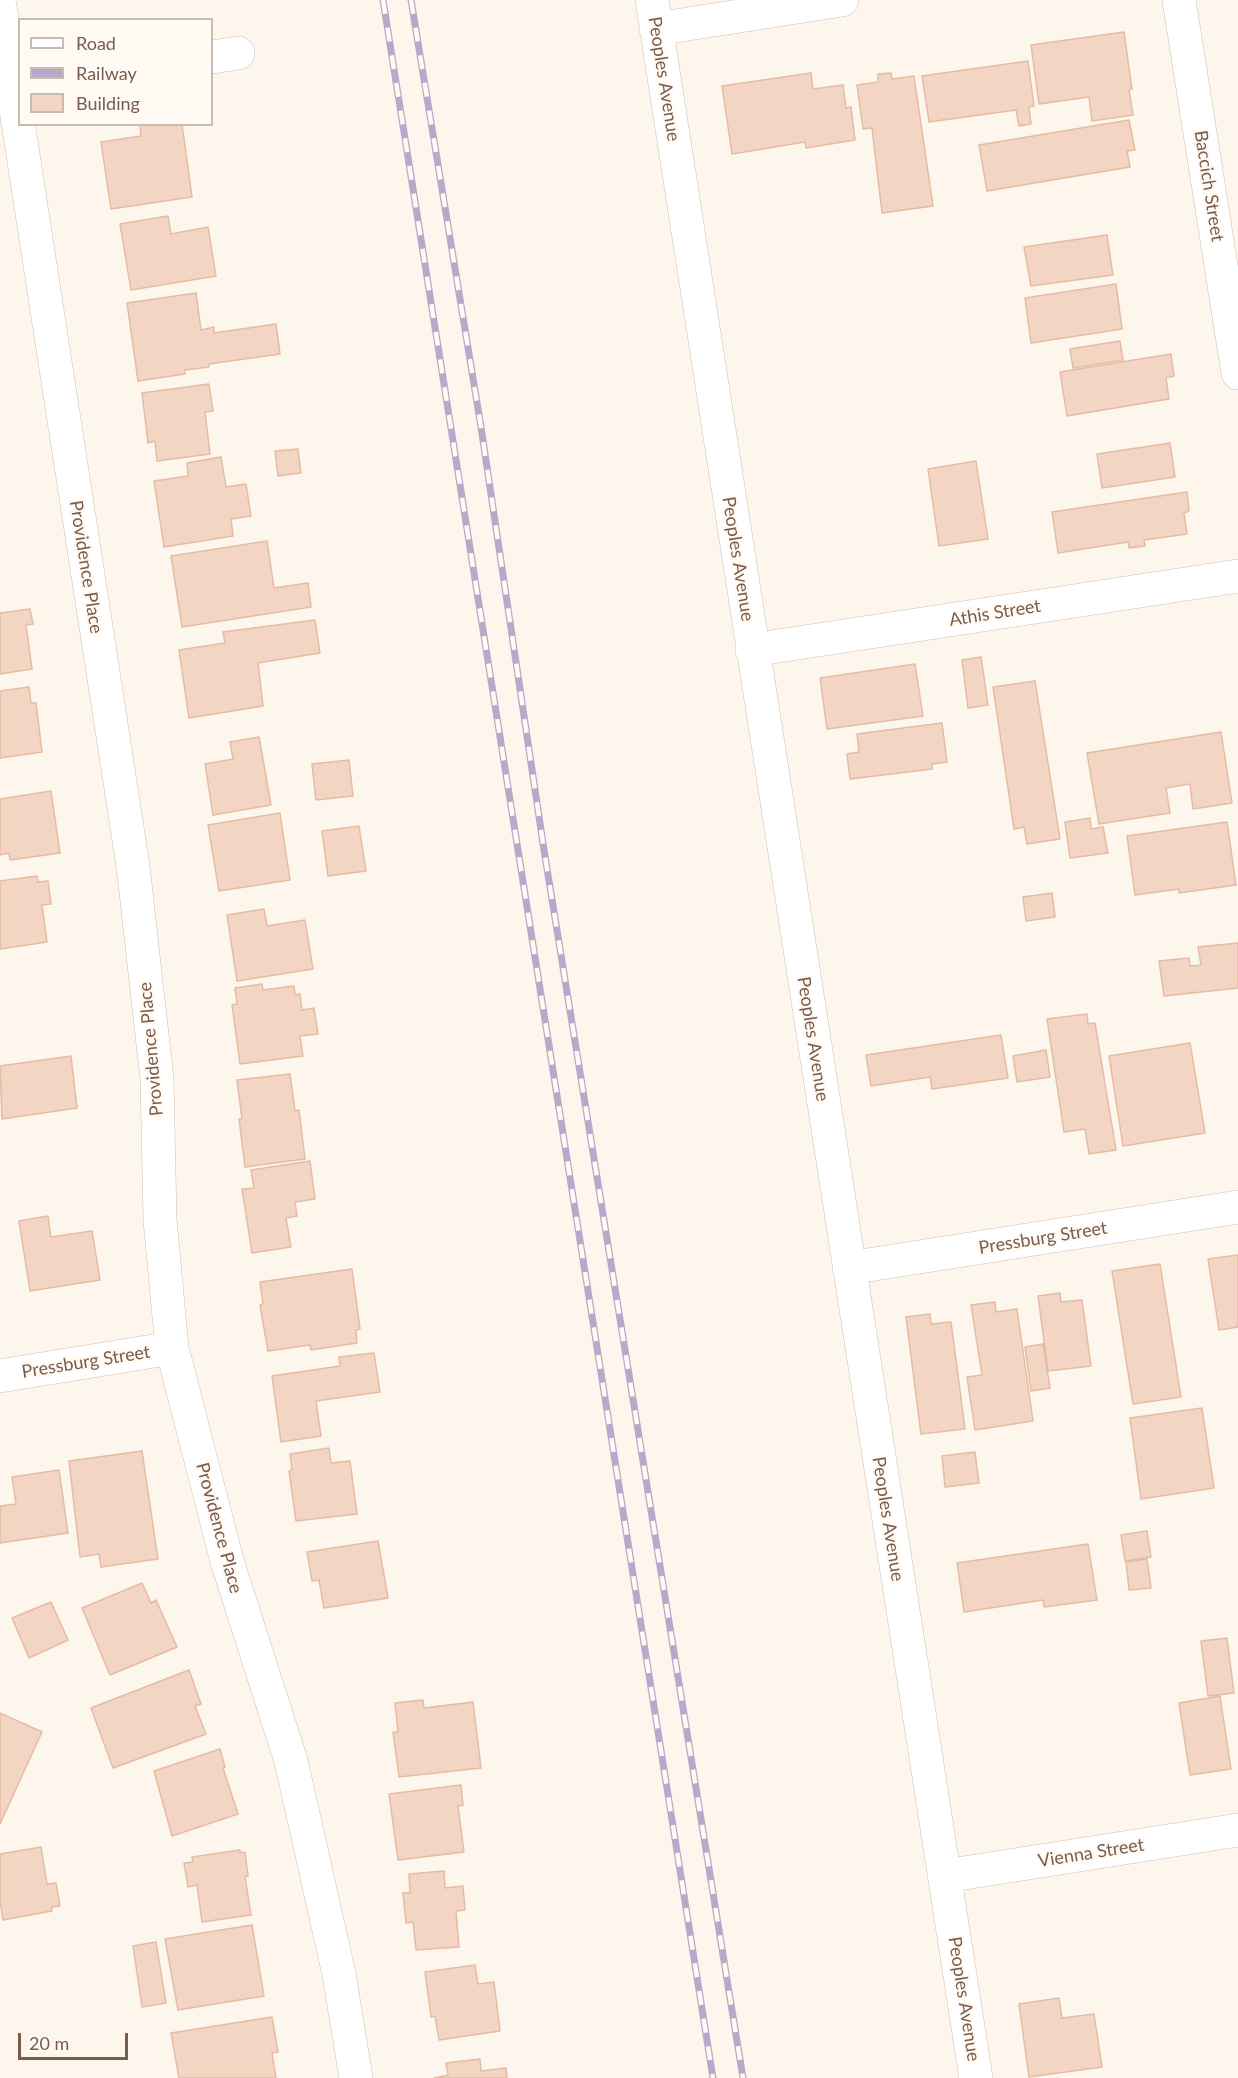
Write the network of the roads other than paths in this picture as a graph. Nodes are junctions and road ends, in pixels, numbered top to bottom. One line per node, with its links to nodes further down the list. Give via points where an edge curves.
1 (842, 0): 4 (street)
2 (1179, 0): 6 (street, Baccich Street)
3 (0, 6): 5 (street, Providence Place)
4 (654, 15): 8 (street, Peoples Avenue)
5 (11, 90): 11 (street, Providence Place, via 133,866 157,1079 160,1220)
6 (1238, 373)
7 (1238, 576): 8 (street, Athis Street)
8 (752, 650): 10 (street, Peoples Avenue)
9 (1238, 1207): 10 (street, Pressburg Street)
10 (849, 1268): 14 (street, Peoples Avenue)
11 (172, 1348): 12 (street, Pressburg Street); 15 (street, Providence Place, via 226,1561 291,1761 339,1974)
12 (0, 1376)
13 (1238, 1830): 14 (street, Vienna Street)
14 (945, 1876): 16 (street, Peoples Avenue)
15 (356, 2078)
16 (976, 2078)

